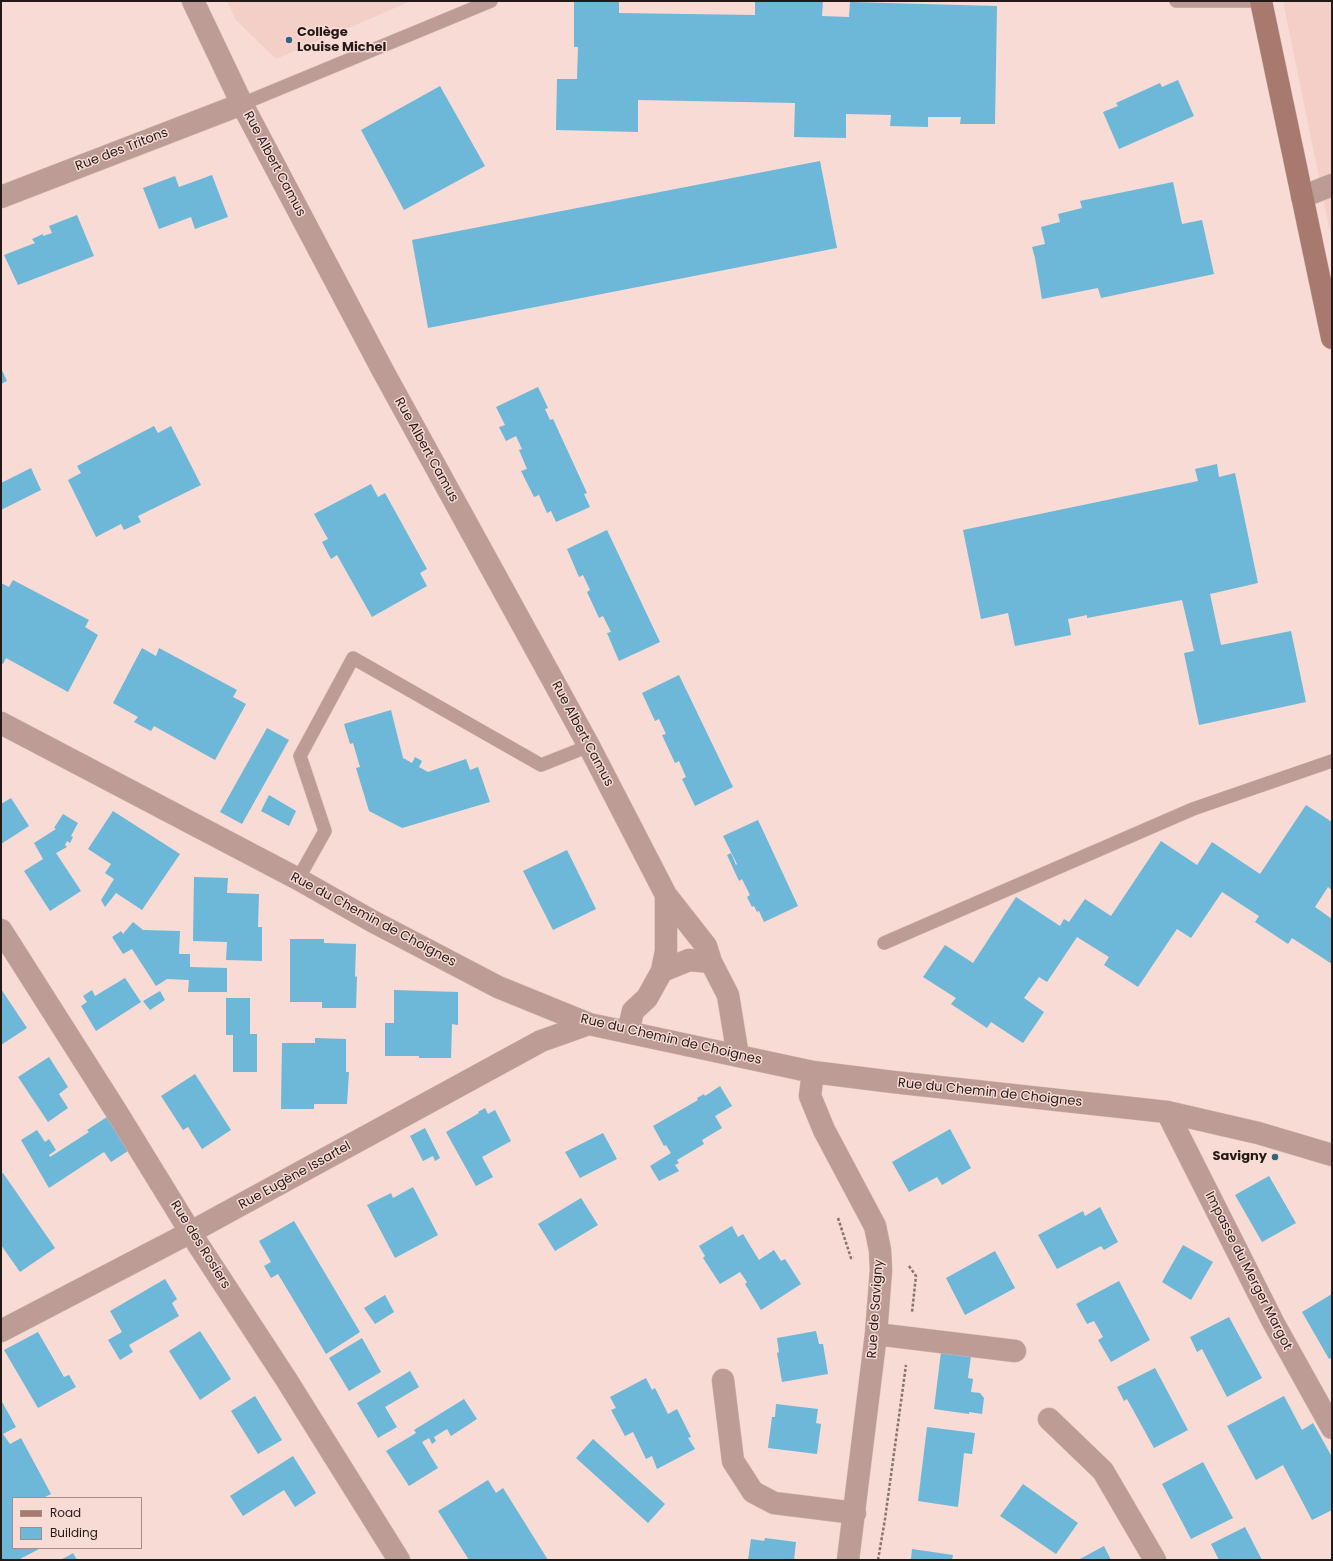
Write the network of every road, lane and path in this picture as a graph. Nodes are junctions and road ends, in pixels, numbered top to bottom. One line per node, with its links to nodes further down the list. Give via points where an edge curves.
1 (193, 1): 5 (street, Rue Albert Camus)
2 (491, 1): 5 (lane)
3 (1176, 1): 4 (lane)
4 (1261, 1): 8 (street)
5 (242, 104): 7 (street, Rue des Tritons); 11 (street, Rue Albert Camus, via 383,371)
6 (1332, 185): 8 (street)
7 (1, 197)
8 (1302, 197): 9 (street)
9 (1332, 338)
10 (1, 723): 13 (street, Rue du Chemin de Choignes)
11 (589, 746): 13 (lane, via 541,765 353,658 300,756 325,831); 14 (street, Rue Albert Camus)
12 (1332, 761): 16 (lane, via 1193,809)
13 (298, 879): 19 (street, Rue du Chemin de Choignes, via 498,987)
14 (666, 895): 17 (street, Rue Albert Camus, via 706,946); 18 (street, via 666,951)
15 (1, 930): 25 (street, Rue des Rosiers)
16 (884, 943)
17 (711, 962): 18 (street, via 689,960); 21 (street, Rue Albert Camus, via 728,995)
18 (662, 971): 20 (street, via 647,998 632,1011)
19 (589, 1024): 20 (street, Rue du Chemin de Choignes); 25 (street, Rue Eugène Issartel, via 541,1041)
20 (628, 1032): 21 (street, Rue du Chemin de Choignes)
21 (738, 1056): 22 (street, Rue du Chemin de Choignes)
22 (813, 1072): 23 (street, Rue du Chemin de Choignes); 28 (street, Rue de Savigny, via 810,1096 824,1130 875,1226 881,1270)
23 (1167, 1112): 24 (street, Rue du Chemin de Choignes, via 1258,1133); 33 (street, Impasse du Merger Margot, via 1274,1322)
24 (1332, 1155)
25 (191, 1232): 27 (street, Rue Eugène Issartel); 35 (street, Rue des Rosiers)
26 (908, 1264): 29 (path, via 916,1276)
27 (2, 1328)
28 (876, 1334): 29 (street); 34 (street, Rue de Savigny)
29 (910, 1337): 30 (street); 37 (path)
30 (1015, 1351)
31 (723, 1380): 34 (street, via 733,1461 752,1492 774,1503)
32 (1050, 1419): 38 (street, via 1103,1471)
33 (1331, 1425)
34 (855, 1513): 36 (street, Rue de Savigny)
35 (399, 1560)
36 (848, 1560)
37 (878, 1560)
38 (1155, 1560)

